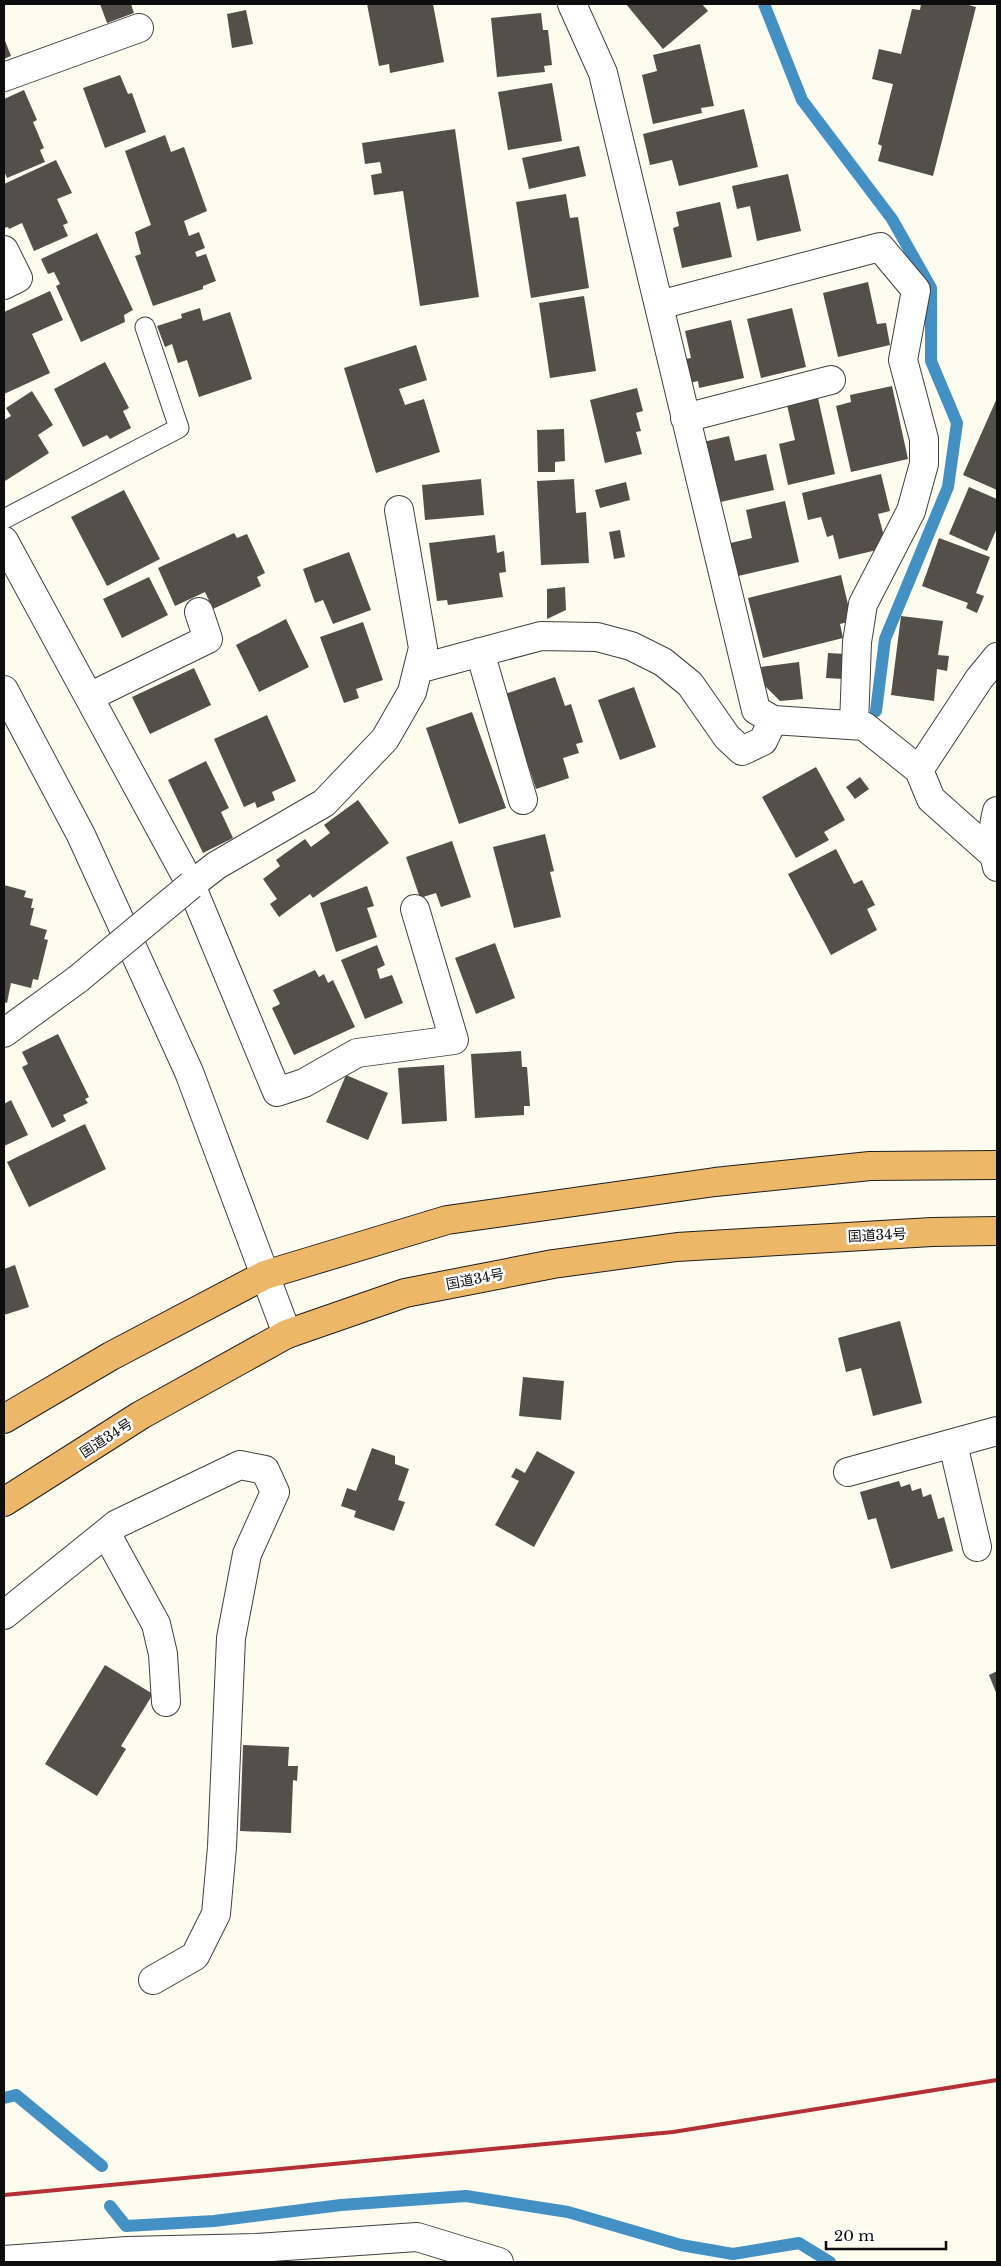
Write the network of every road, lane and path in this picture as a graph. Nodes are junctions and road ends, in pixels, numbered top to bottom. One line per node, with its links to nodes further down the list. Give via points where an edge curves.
1 (572, 4): 6 (street, via 603,73)
2 (139, 28): 3 (street)
3 (4, 77)
4 (4, 250): 5 (street, via 18,278)
5 (4, 285)
6 (659, 305): 9 (street); 20 (street, via 880,247 916,290 903,360 924,439 924,464 910,511 863,604 856,642)
7 (145, 327): 11 (lane, via 180,428)
8 (831, 380): 9 (street)
9 (685, 418): 19 (street, via 756,710)
10 (399, 510): 16 (street, via 423,648)
11 (4, 519)
12 (4, 541): 17 (street)
13 (199, 612): 17 (street, via 208,639)
14 (480, 652): 16 (street); 19 (street, via 541,636 597,637 631,646 663,662 690,684 727,737 742,751 764,741); 22 (street)
15 (997, 658): 21 (street, via 979,679)
16 (418, 669): 25 (street, via 412,692 385,739 324,803 217,865)
17 (89, 697): 25 (street)
18 (8, 708): 30 (street, via 81,835 189,1072)
19 (773, 720): 20 (street)
20 (854, 725): 21 (street, via 864,726)
21 (919, 770): 24 (street, via 931,799)
22 (523, 800)
23 (997, 811): 24 (street, via 993,827)
24 (996, 861)
25 (191, 885): 26 (street, via 277,1092 304,1083 357,1053 454,1040); 27 (street, bridge, via 78,979)
26 (415, 909)
27 (4, 1033)
28 (997, 1165): 30 (highway, via 851,1168 715,1182 447,1220)
29 (997, 1231): 31 (highway, 国道34号, via 677,1247 554,1264 405,1293)
30 (265, 1275): 31 (street); 32 (highway, via 111,1356)
31 (287, 1334): 36 (highway, 国道34号, via 141,1415)
32 (4, 1419)
33 (997, 1431): 34 (street)
34 (953, 1444): 35 (street); 38 (street)
35 (848, 1472)
36 (4, 1502)
37 (106, 1533): 39 (street); 40 (street, via 156,1624 163,1654); 41 (street, via 117,1524 240,1465 265,1470 275,1492 247,1554 231,1638 216,1914 195,1956)
38 (977, 1547)
39 (4, 1615)
40 (166, 1702)
41 (153, 1980)
42 (4, 2260): 43 (street, via 417,2237)
43 (499, 2262)

